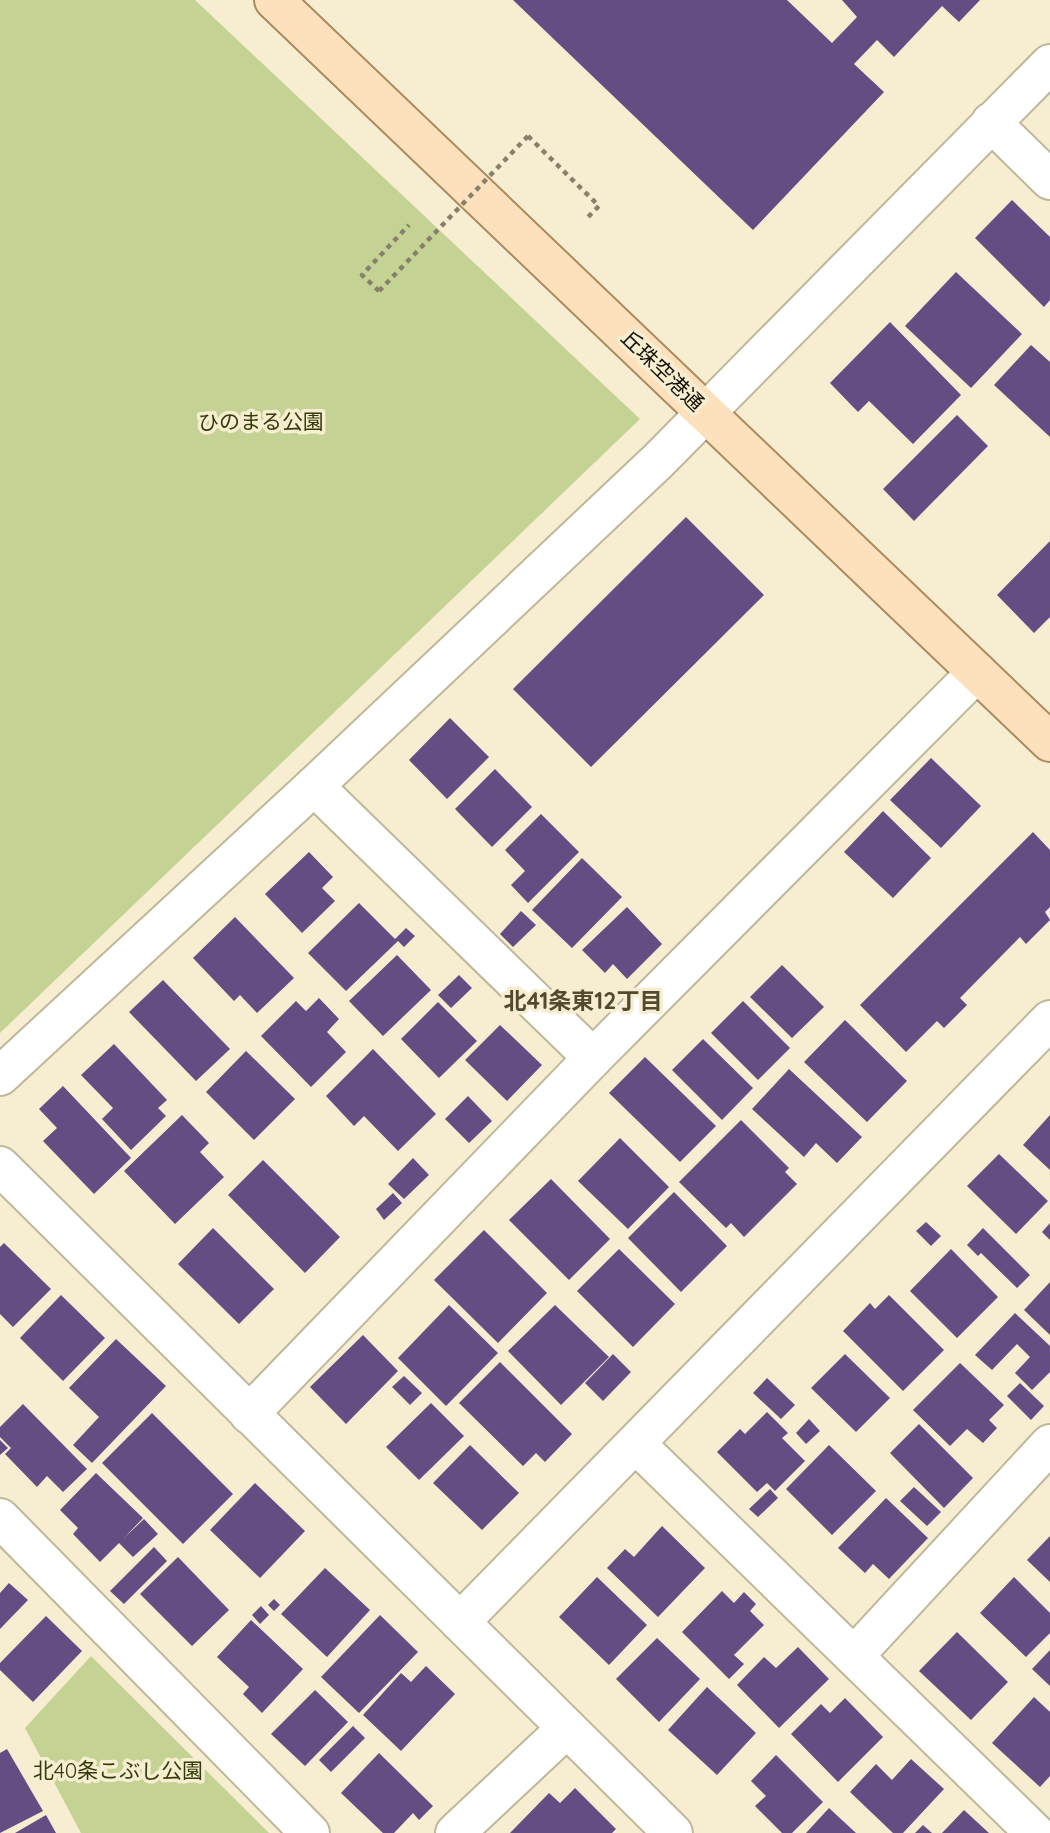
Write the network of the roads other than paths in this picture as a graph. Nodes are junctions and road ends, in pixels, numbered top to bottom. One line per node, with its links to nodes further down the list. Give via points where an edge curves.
1 (274, 0): 5 (main road, 丘珠空港通)
2 (1050, 64): 3 (street)
3 (991, 122): 4 (street); 5 (street)
4 (1050, 180)
5 (707, 412): 6 (main road, 丘珠空港通); 8 (street)
6 (977, 672): 7 (main road, 丘珠空港通); 10 (street)
7 (1050, 742)
8 (314, 786): 10 (street); 11 (street)
9 (1050, 1020): 14 (street)
10 (593, 1058): 13 (street)
11 (0, 1076)
12 (0, 1166): 13 (street)
13 (249, 1414): 17 (street)
14 (636, 1444): 17 (street); 18 (street)
15 (1050, 1444): 18 (street)
16 (0, 1518): 20 (street)
17 (460, 1622): 19 (street)
18 (854, 1656): 23 (street)
19 (567, 1728): 21 (street); 22 (street)
20 (310, 1833)
21 (454, 1833)
22 (673, 1833)
23 (1035, 1833)

